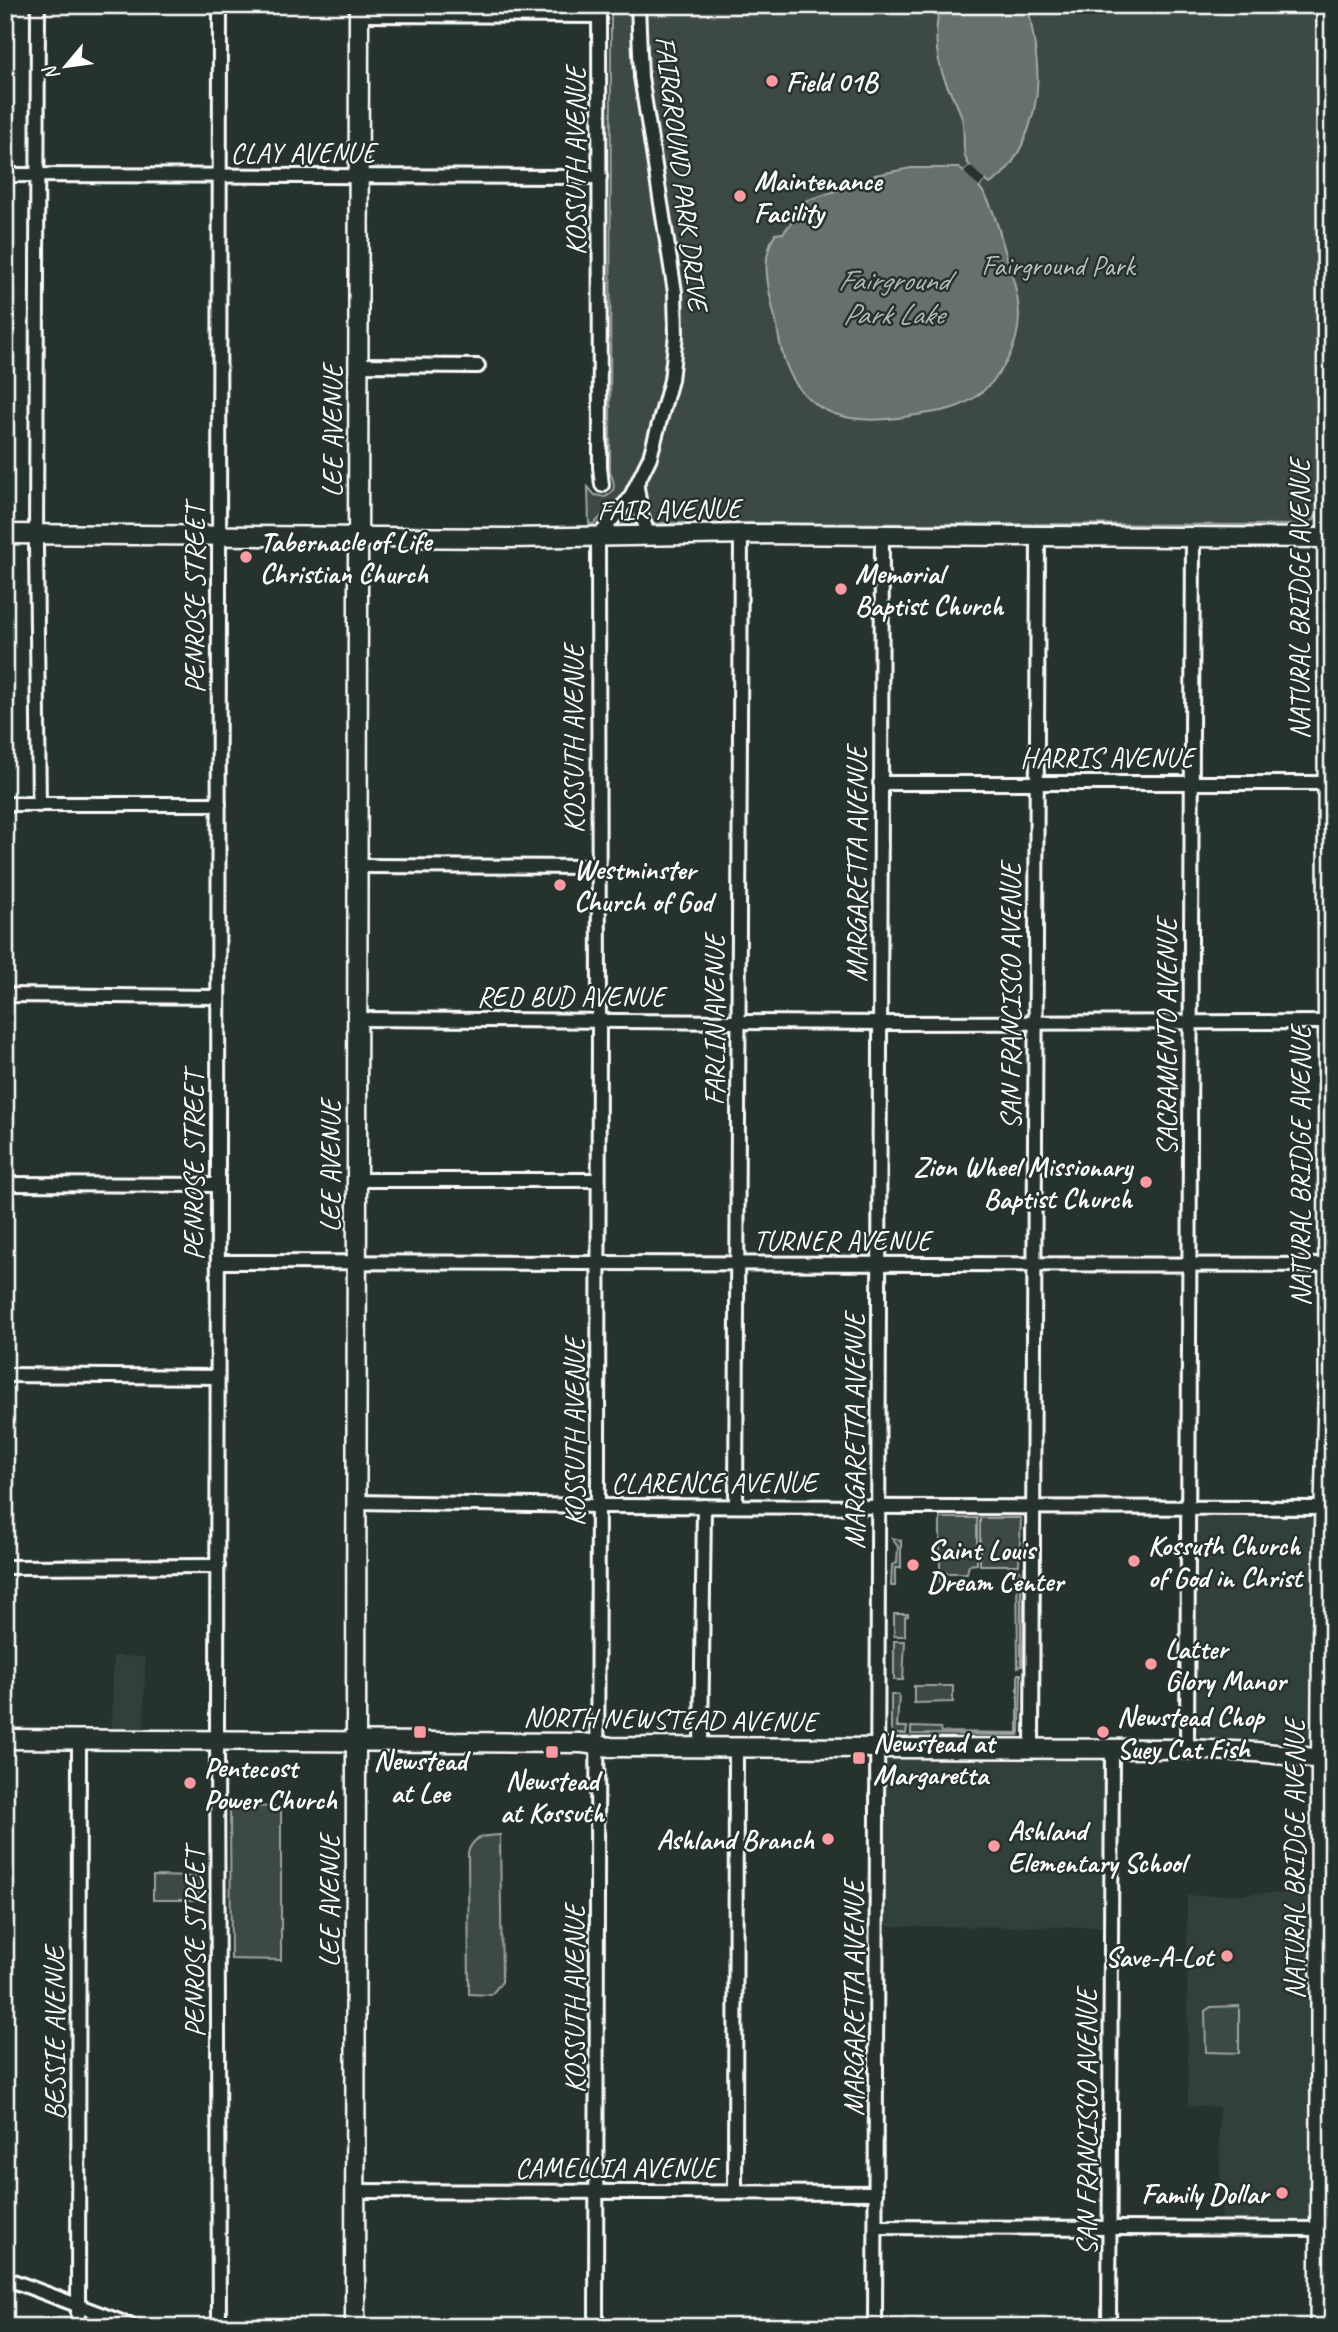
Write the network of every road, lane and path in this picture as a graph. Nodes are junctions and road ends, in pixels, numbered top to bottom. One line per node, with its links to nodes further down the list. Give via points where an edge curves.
1 (38, 5): 10 (street)
2 (220, 5): 12 (street, PENROSE STREET)
3 (638, 5): 20 (street, FAIRGROUND PARK DRIVE, via 641,77 674,280 676,335 662,422)
4 (1327, 5): 7 (main road, NATURAL BRIDGE AVENUE)
5 (359, 10): 6 (street); 11 (street, LEE AVENUE)
6 (599, 11): 13 (street, KOSSUTH AVENUE)
7 (1327, 55): 8 (main road); 14 (main road, NATURAL BRIDGE AVENUE)
8 (1333, 81)
9 (5, 175): 10 (street, CLAY AVENUE)
10 (38, 176): 12 (street, CLAY AVENUE); 23 (street)
11 (359, 176): 12 (street, CLAY AVENUE); 13 (street, CLAY AVENUE); 15 (street, LEE AVENUE)
12 (221, 177): 25 (street, PENROSE STREET)
13 (600, 177): 19 (street, KOSSUTH AVENUE)
14 (1329, 182): 17 (main road, NATURAL BRIDGE AVENUE)
15 (358, 365): 16 (street); 28 (street, LEE AVENUE)
16 (478, 366)
17 (1326, 405): 18 (main road); 31 (main road, NATURAL BRIDGE AVENUE)
18 (1333, 436)
19 (602, 485)
20 (637, 487): 26 (street); 29 (street, FAIRGROUND PARK DRIVE)
21 (5, 534): 23 (street, FAIR AVENUE)
22 (741, 534): 24 (street, FAIR AVENUE); 26 (street, FAIR AVENUE); 45 (street, FARLIN AVENUE)
23 (36, 535): 25 (street, FAIR AVENUE); 38 (street)
24 (882, 535): 30 (street, FAIR AVENUE); 34 (street, MARGARETTA AVENUE)
25 (218, 536): 28 (street, FAIR AVENUE); 37 (street, PENROSE STREET)
26 (649, 536): 29 (street, FAIR AVENUE)
27 (1193, 536): 30 (street, FAIR AVENUE); 31 (street, FAIR AVENUE); 33 (street, SACRAMENTO AVENUE)
28 (358, 537): 29 (street, FAIR AVENUE); 39 (street, LEE AVENUE)
29 (598, 537): 40 (street, KOSSUTH AVENUE)
30 (1038, 537): 32 (street, SAN FRANCISCO AVENUE)
31 (1331, 544): 35 (main road, NATURAL BRIDGE AVENUE)
32 (1036, 782): 33 (street, HARRIS AVENUE); 34 (street, HARRIS AVENUE); 46 (street, SAN FRANCISCO AVENUE)
33 (1193, 782): 35 (street, HARRIS AVENUE); 47 (street, SACRAMENTO AVENUE)
34 (880, 783): 49 (street, MARGARETTA AVENUE)
35 (1331, 783): 48 (main road, NATURAL BRIDGE AVENUE)
36 (5, 804): 38 (street)
37 (219, 804): 38 (street); 42 (street, PENROSE STREET)
38 (39, 805)
39 (359, 866): 40 (street); 43 (street, LEE AVENUE)
40 (598, 867): 44 (street, KOSSUTH AVENUE)
41 (5, 995): 42 (street)
42 (217, 997): 53 (street, PENROSE STREET)
43 (358, 1019): 44 (street, RED BUD AVENUE); 50 (street, LEE AVENUE)
44 (599, 1020): 45 (street, RED BUD AVENUE); 51 (street, KOSSUTH AVENUE)
45 (739, 1022): 49 (street, RED BUD AVENUE); 57 (street, FARLIN AVENUE)
46 (1034, 1022): 47 (street, RED BUD AVENUE); 49 (street, RED BUD AVENUE); 59 (street, SAN FRANCISCO AVENUE)
47 (1190, 1022): 48 (street, RED BUD AVENUE); 60 (street, SACRAMENTO AVENUE)
48 (1329, 1022): 61 (main road, NATURAL BRIDGE AVENUE)
49 (879, 1023): 58 (street, MARGARETTA AVENUE)
50 (356, 1180): 51 (street); 55 (street, LEE AVENUE)
51 (598, 1180): 56 (street, KOSSUTH AVENUE)
52 (5, 1184): 53 (street)
53 (218, 1185): 54 (street, PENROSE STREET)
54 (218, 1262): 55 (street, TURNER AVENUE); 63 (street, PENROSE STREET)
55 (356, 1263): 56 (street, TURNER AVENUE); 64 (street, LEE AVENUE)
56 (598, 1264): 57 (street, TURNER AVENUE); 65 (street, KOSSUTH AVENUE)
57 (737, 1265): 58 (street, TURNER AVENUE); 67 (street, FARLIN AVENUE)
58 (878, 1265): 59 (street, TURNER AVENUE); 68 (street, MARGARETTA AVENUE)
59 (1034, 1265): 60 (street, TURNER AVENUE); 69 (street, SAN FRANCISCO AVENUE)
60 (1190, 1265): 61 (street, TURNER AVENUE); 70 (street, SACRAMENTO AVENUE)
61 (1328, 1265): 71 (main road, NATURAL BRIDGE AVENUE)
62 (5, 1375): 63 (street)
63 (217, 1377): 72 (street, PENROSE STREET)
64 (356, 1502): 65 (street, CLARENCE AVENUE); 79 (street, LEE AVENUE)
65 (598, 1506): 66 (street, CLARENCE AVENUE); 80 (street, KOSSUTH AVENUE)
66 (704, 1506): 67 (street, CLARENCE AVENUE); 81 (street)
67 (737, 1506): 68 (street, CLARENCE AVENUE)
68 (880, 1507): 69 (street, CLARENCE AVENUE); 83 (street, MARGARETTA AVENUE)
69 (1034, 1507): 70 (street, CLARENCE AVENUE); 84 (street, SAN FRANCISCO AVENUE)
70 (1190, 1507): 71 (street, CLARENCE AVENUE); 86 (street, SACRAMENTO AVENUE)
71 (1324, 1508): 74 (main road, NATURAL BRIDGE AVENUE)
72 (218, 1566): 73 (street); 78 (street, PENROSE STREET)
73 (5, 1567)
74 (1323, 1620): 75 (main road); 87 (main road, NATURAL BRIDGE AVENUE)
75 (1333, 1672)
76 (5, 1739): 77 (street, NORTH NEWSTEAD AVENUE)
77 (79, 1740): 78 (street, NORTH NEWSTEAD AVENUE); 101 (street, BESSIE AVENUE)
78 (217, 1740): 79 (street, NORTH NEWSTEAD AVENUE); 104 (street, PENROSE STREET)
79 (356, 1741): 80 (street, NORTH NEWSTEAD AVENUE); 91 (street, LEE AVENUE)
80 (598, 1746): 81 (street, NORTH NEWSTEAD AVENUE); 92 (street, KOSSUTH AVENUE)
81 (701, 1747): 82 (street, NORTH NEWSTEAD AVENUE)
82 (736, 1748): 83 (street, NORTH NEWSTEAD AVENUE); 93 (street)
83 (878, 1748): 84 (street, NORTH NEWSTEAD AVENUE); 94 (street, MARGARETTA AVENUE)
84 (1032, 1748): 85 (street, NORTH NEWSTEAD AVENUE)
85 (1112, 1749): 86 (street, NORTH NEWSTEAD AVENUE); 98 (street, SAN FRANCISCO AVENUE)
86 (1187, 1749): 87 (street, NORTH NEWSTEAD AVENUE)
87 (1328, 1759): 88 (main road); 89 (main road, NATURAL BRIDGE AVENUE)
88 (1333, 1785)
89 (1321, 2097): 90 (main road, via 1329,2120); 99 (main road, NATURAL BRIDGE AVENUE)
90 (1333, 2187)
91 (355, 2191): 92 (street, CAMELLIA AVENUE); 105 (street, LEE AVENUE)
92 (598, 2192): 93 (street, CAMELLIA AVENUE); 106 (street, KOSSUTH AVENUE)
93 (735, 2192): 94 (street, CAMELLIA AVENUE)
94 (876, 2193): 97 (street, MARGARETTA AVENUE)
95 (1333, 2197): 96 (main road)
96 (1333, 2206)
97 (876, 2227): 98 (street); 107 (street, MARGARETTA AVENUE)
98 (1110, 2229): 99 (street); 108 (street, SAN FRANCISCO AVENUE)
99 (1327, 2229): 109 (main road, NATURAL BRIDGE AVENUE)
100 (5, 2278): 101 (street)
101 (78, 2305): 102 (street, BESSIE AVENUE); 103 (street)
102 (78, 2327)
103 (135, 2327)
104 (219, 2327)
105 (355, 2327)
106 (596, 2327)
107 (875, 2327)
108 (1109, 2327)
109 (1320, 2327)

